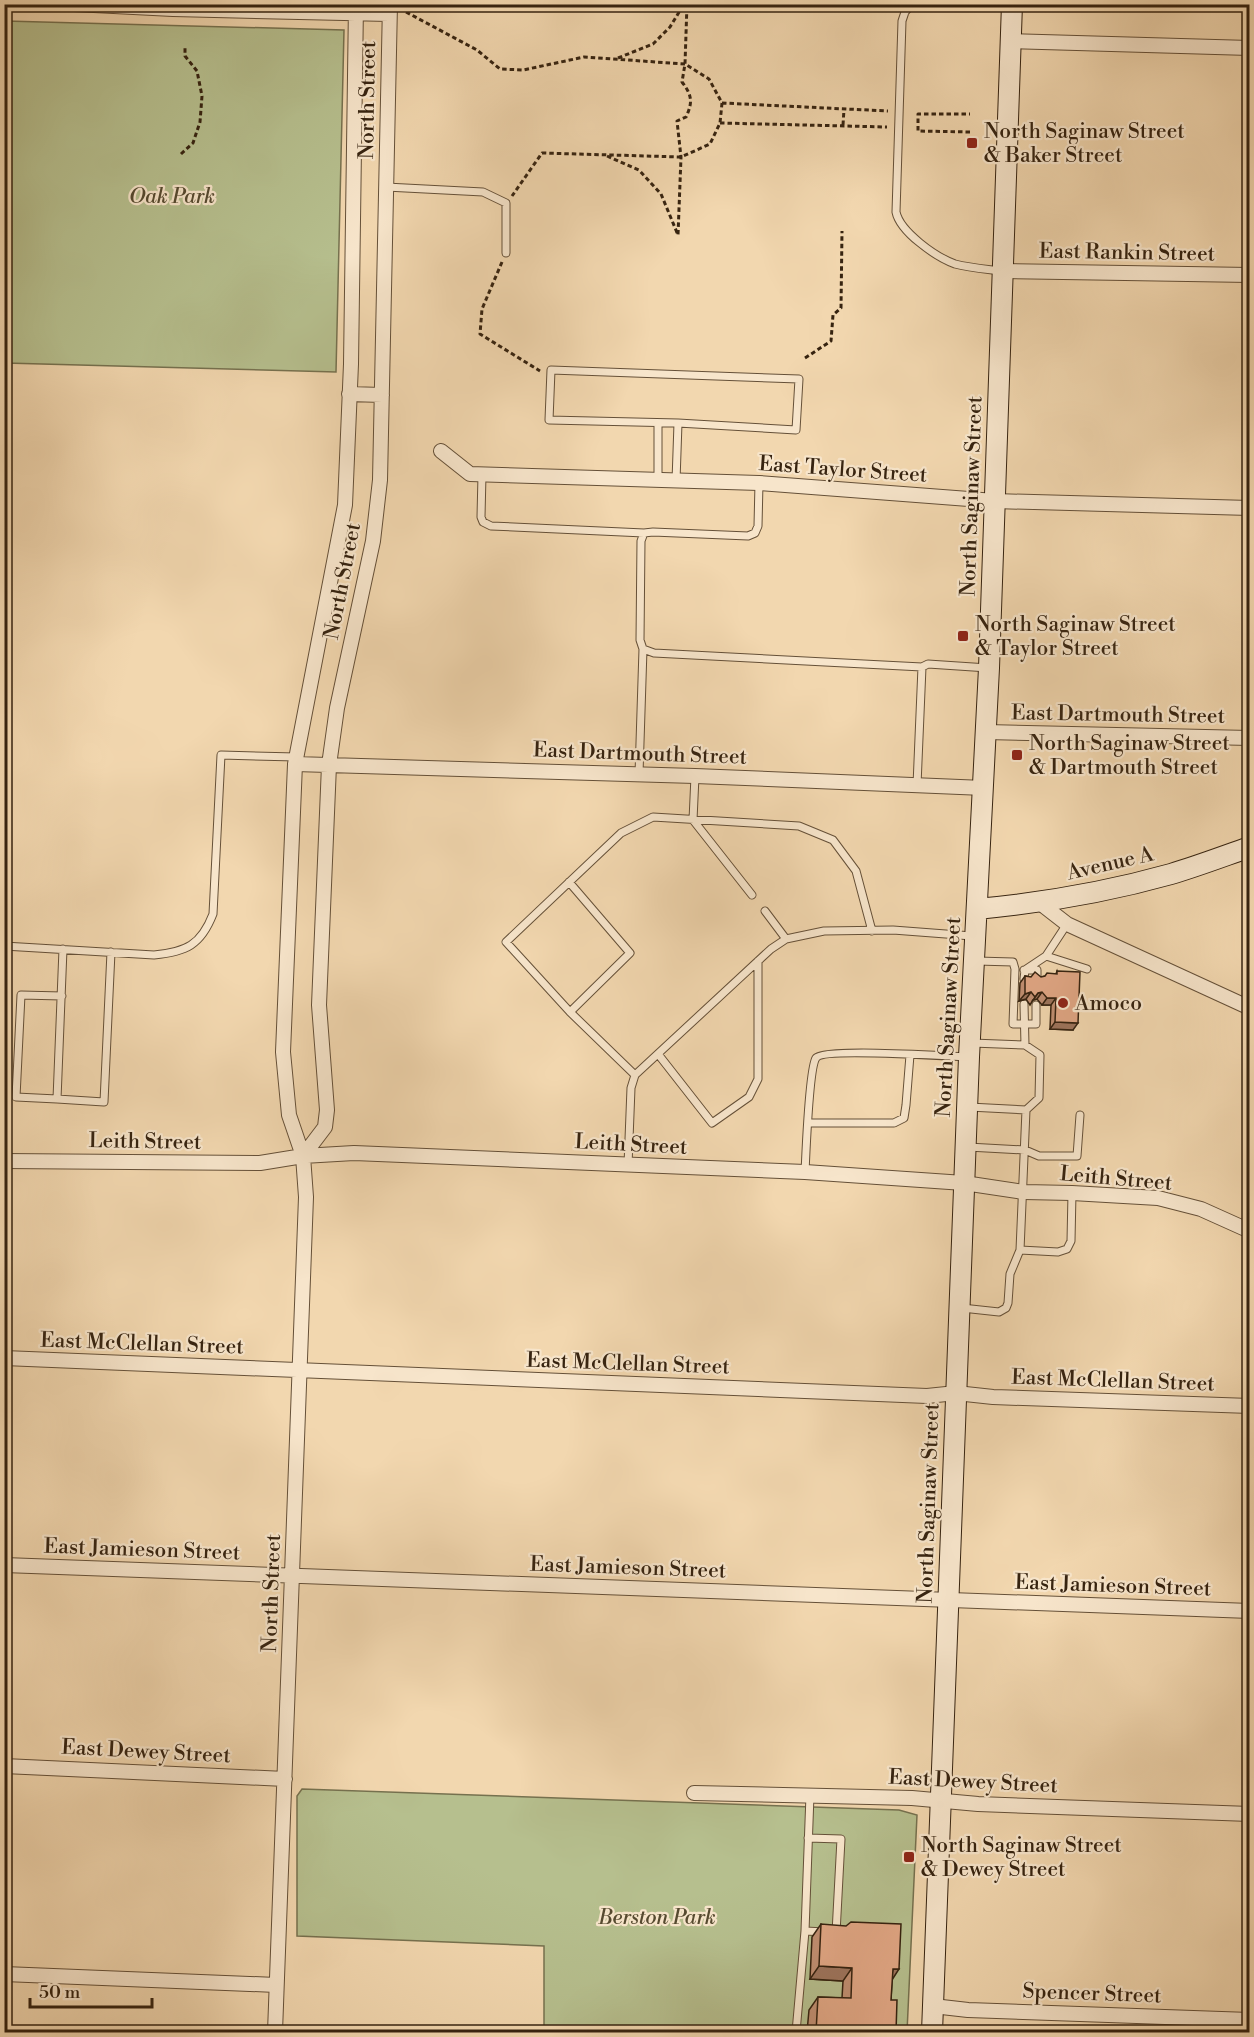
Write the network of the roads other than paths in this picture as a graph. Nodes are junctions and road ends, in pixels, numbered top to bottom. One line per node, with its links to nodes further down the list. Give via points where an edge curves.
1 (74, 4): 4 (street)
2 (912, 4): 11 (lane, via 902,21 898,219 905,230 952,263)
3 (1012, 4): 7 (main road, North Saginaw Street)
4 (173, 7): 5 (street)
5 (356, 8): 6 (street); 13 (street, North Street)
6 (389, 9): 9 (street, North Street)
7 (1011, 41): 8 (street); 11 (main road, North Saginaw Street)
8 (1250, 48)
9 (386, 187): 10 (lane, via 483,192 506,203); 14 (street, North Street)
10 (506, 253)
11 (1004, 271): 12 (street, East Rankin Street); 22 (main road, North Saginaw Street)
12 (1250, 275)
13 (349, 394): 14 (street); 30 (street, North Street, via 345,505)
14 (382, 395): 31 (street, North Street, via 380,480 373,541 337,708)
15 (658, 423): 16 (lane); 16 (lane, via 549,420 551,370 799,379 796,430); 19 (lane)
16 (678, 423): 20 (lane)
17 (441, 451): 18 (street, East Taylor Street, via 470,474)
18 (482, 475): 19 (street, East Taylor Street); 24 (lane, via 481,517 491,526)
19 (658, 480): 20 (street, East Taylor Street)
20 (676, 481): 21 (street, East Taylor Street)
21 (759, 483): 22 (street, East Taylor Street); 24 (lane, via 755,533)
22 (995, 501): 23 (street, East Taylor Street); 27 (main road, North Saginaw Street)
23 (1250, 508)
24 (644, 533): 25 (lane, via 640,640)
25 (643, 649): 26 (lane, via 654,653); 32 (lane)
26 (922, 667): 27 (lane, via 928,664); 34 (lane)
27 (989, 668): 28 (main road, North Saginaw Street)
28 (986, 732): 29 (street, East Dartmouth Street); 35 (main road, North Saginaw Street)
29 (1250, 738)
30 (295, 761): 31 (street, East Dartmouth Street); 49 (lane, via 221,755 213,914 206,931 191,945 174,953); 76 (street, North Street, via 283,1052 289,1115)
31 (329, 765): 32 (street, East Dartmouth Street); 76 (street, North Street, via 320,1005 327,1110 325,1126)
32 (639, 774): 33 (street, East Dartmouth Street)
33 (695, 776): 34 (street, East Dartmouth Street); 36 (lane)
34 (917, 785): 35 (street, East Dartmouth Street)
35 (984, 788): 41 (main road, North Saginaw Street)
36 (693, 820): 38 (lane, via 653,817 632,827); 39 (lane); 44 (lane, via 799,826 833,840 856,871)
37 (1250, 847): 40 (main road, Avenue A, via 1172,874)
38 (569, 882): 62 (lane, via 630,953); 62 (lane, via 506,942)
39 (752, 895)
40 (1040, 903): 41 (main road, Avenue A); 43 (street)
41 (977, 909): 45 (main road, North Saginaw Street)
42 (765, 911): 46 (lane)
43 (1067, 924): 50 (lane); 61 (street)
44 (872, 931): 45 (lane); 46 (lane, via 824,931)
45 (975, 936): 52 (main road, North Saginaw Street)
46 (786, 939): 51 (lane)
47 (4, 946): 48 (lane)
48 (63, 950): 49 (lane); 58 (lane)
49 (111, 952): 69 (lane, via 104,1102)
50 (1046, 956): 54 (lane); 55 (lane)
51 (758, 961): 66 (lane); 66 (lane, via 758,1079 749,1097 712,1123)
52 (974, 961): 53 (lane, via 1013,962); 65 (main road, North Saginaw Street)
53 (1015, 969): 55 (lane); 63 (lane, via 1013,1024)
54 (1086, 969)
55 (1025, 970): 56 (lane); 57 (lane, via 1037,970)
56 (1024, 979)
57 (1037, 979)
58 (62, 996): 69 (lane); 69 (lane, via 21,995 17,1074 16,1097)
59 (1024, 1004): 63 (lane)
60 (1036, 1005): 63 (lane, via 1036,1024)
61 (1250, 1008)
62 (570, 1012): 68 (lane)
63 (1024, 1024): 64 (lane)
64 (1025, 1045): 65 (lane); 71 (lane, via 1040,1055 1039,1098)
65 (970, 1050): 67 (lane); 70 (main road, North Saginaw Street)
66 (658, 1054): 68 (lane)
67 (910, 1055): 73 (lane, via 904,1118 894,1123); 73 (lane, via 820,1054 815,1059 812,1077)
68 (635, 1075): 78 (lane)
69 (57, 1099)
70 (967, 1107): 71 (lane); 74 (main road, North Saginaw Street)
71 (1026, 1110): 75 (lane)
72 (1080, 1115): 75 (lane, via 1077,1156 1039,1156)
73 (809, 1123): 79 (lane)
74 (966, 1147): 75 (lane); 80 (main road, North Saginaw Street)
75 (1025, 1150): 81 (lane)
76 (303, 1156): 77 (street, Leith Street, via 260,1163); 78 (street, Leith Street, via 354,1152); 87 (street, North Street, via 306,1197)
77 (4, 1161)
78 (628, 1165): 79 (street, Leith Street)
79 (805, 1172): 80 (street, Leith Street)
80 (964, 1183): 81 (street, Leith Street); 85 (main road, North Saginaw Street)
81 (1024, 1192): 82 (street, Leith Street); 84 (lane)
82 (1072, 1193): 83 (street, Leith Street, via 1158,1198 1201,1209); 84 (lane, via 1071,1241 1067,1249)
83 (1250, 1231)
84 (1020, 1250): 85 (lane, via 1010,1274 1006,1308)
85 (959, 1308): 88 (main road, North Saginaw Street)
86 (4, 1358): 87 (street, East McClellan Street)
87 (300, 1370): 88 (street, East McClellan Street, via 927,1396); 91 (street, North Street)
88 (956, 1393): 89 (street, East McClellan Street); 92 (main road, North Saginaw Street)
89 (1250, 1406)
90 (4, 1565): 91 (street, East Jamieson Street)
91 (292, 1576): 92 (street, East Jamieson Street); 95 (street, North Street)
92 (949, 1600): 93 (street, East Jamieson Street); 98 (main road, North Saginaw Street)
93 (1250, 1611)
94 (4, 1766): 95 (street, East Dewey Street)
95 (285, 1779): 103 (street, North Street)
96 (694, 1793): 97 (street, East Dewey Street)
97 (810, 1795): 98 (street, East Dewey Street); 100 (lane)
98 (940, 1800): 99 (street, East Dewey Street); 104 (main road, North Saginaw Street)
99 (1250, 1814)
100 (808, 1838): 101 (lane); 101 (lane, via 841,1839 837,1933)
101 (805, 1931): 107 (lane)
102 (4, 1974): 103 (street)
103 (276, 1985): 106 (street, North Street)
104 (933, 2006): 105 (street, Spencer Street); 108 (main road, North Saginaw Street)
105 (1250, 2020)
106 (275, 2032)
107 (796, 2032)
108 (932, 2032)

